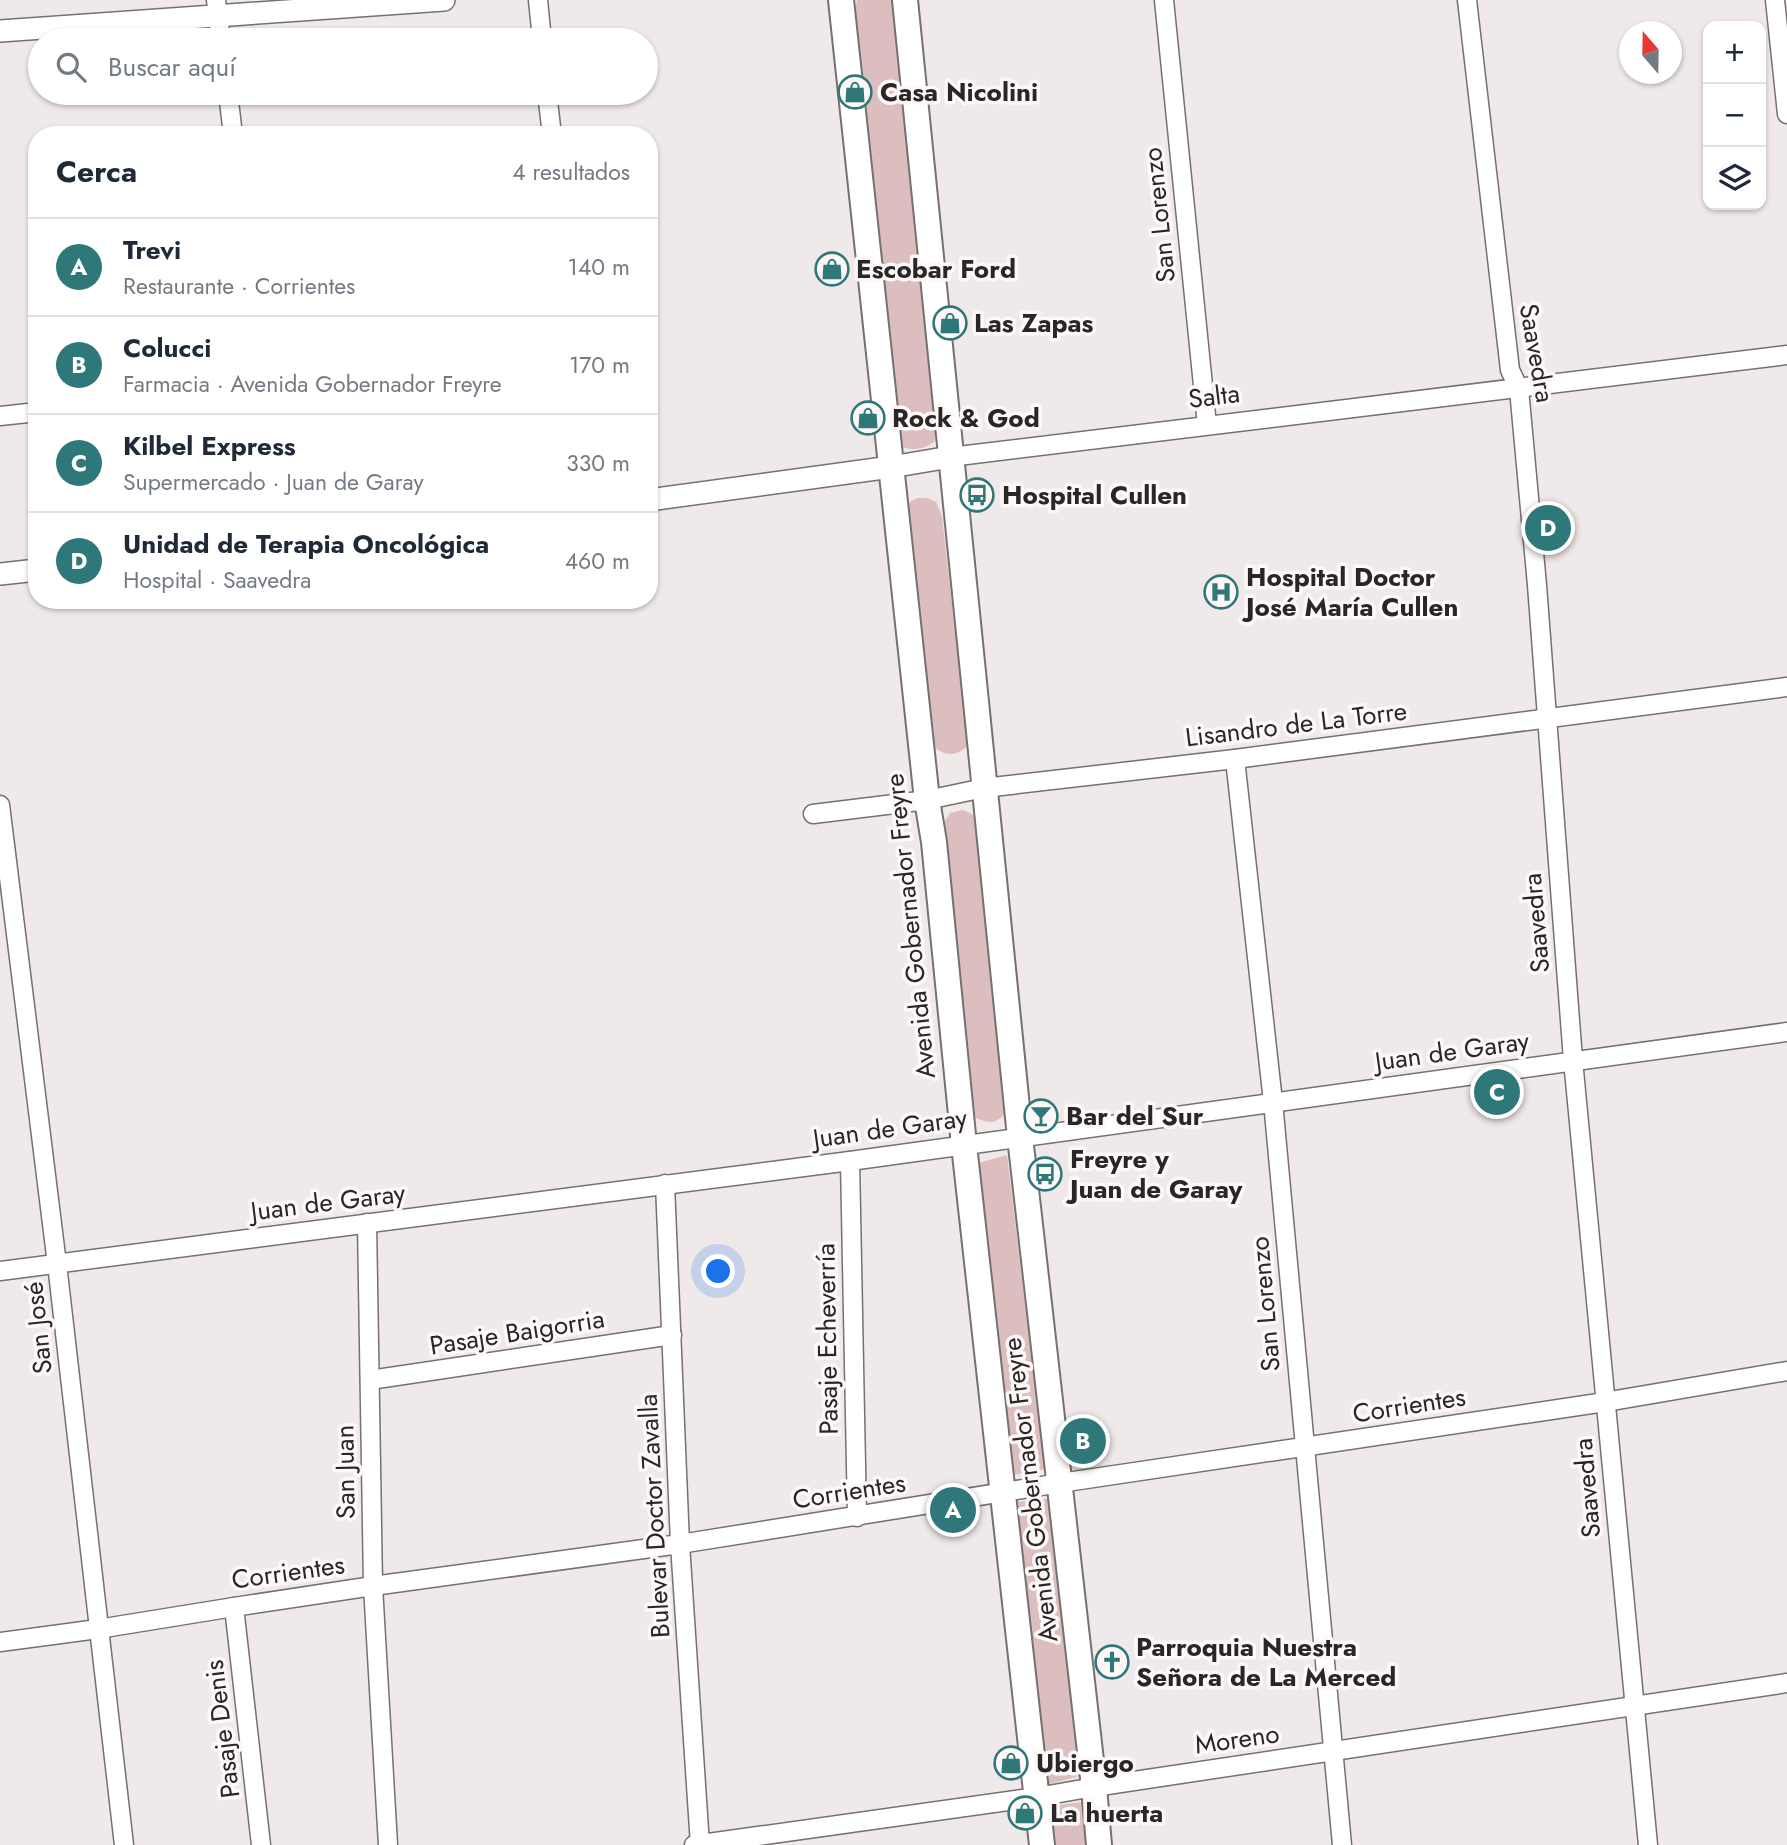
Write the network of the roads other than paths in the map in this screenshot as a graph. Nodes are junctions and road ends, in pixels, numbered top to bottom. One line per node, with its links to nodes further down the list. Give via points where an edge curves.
1 (444, 0): 8 (street)
2 (538, 0): 12 (street)
3 (841, 0): 25 (main road, Avenida Gobernador Freyre)
4 (905, 0): 24 (main road, Avenida Gobernador Freyre)
5 (1164, 0): 23 (street, San Lorenzo)
6 (1467, 0): 20 (street, Saavedra, via 1510,370)
7 (1774, 0): 16 (street)
8 (217, 8): 10 (street); 11 (street)
9 (28, 28): 13 (street)
10 (28, 28)
11 (220, 28)
12 (541, 28)
13 (0, 31)
14 (229, 105): 17 (street)
15 (548, 105): 18 (street)
16 (1787, 114)
17 (232, 126)
18 (551, 126)
19 (1787, 355): 20 (street, Salta)
20 (1520, 389): 23 (street, Salta); 30 (street, Saavedra)
21 (28, 413): 22 (street)
22 (0, 416)
23 (1208, 425): 24 (street, Salta)
24 (950, 457): 25 (street, Salta); 32 (main road, Avenida Gobernador Freyre)
25 (891, 467): 26 (street, Salta); 33 (main road, Avenida Gobernador Freyre)
26 (658, 499)
27 (28, 570): 28 (street)
28 (0, 573)
29 (1787, 687): 30 (street, Lisandro de La Torre)
30 (1546, 718): 31 (street, Lisandro de La Torre); 38 (street, Saavedra)
31 (1236, 759): 32 (street, Lisandro de La Torre); 39 (street, San Lorenzo)
32 (984, 788): 33 (street, Lisandro de La Torre); 40 (main road, Avenida Gobernador Freyre)
33 (927, 800): 35 (street, Lisandro de La Torre); 41 (main road, Avenida Gobernador Freyre)
34 (0, 805): 36 (street, San José)
35 (813, 814)
36 (5, 896): 45 (street, San José)
37 (1787, 1032): 38 (street, Juan de Garay)
38 (1573, 1060): 39 (street, Juan de Garay); 50 (street, Saavedra)
39 (1273, 1102): 40 (street, Juan de Garay); 51 (street, San Lorenzo)
40 (1020, 1137): 41 (street, Juan de Garay); 52 (main road, Avenida Gobernador Freyre)
41 (964, 1145): 42 (street, Juan de Garay); 53 (main road, Avenida Gobernador Freyre)
42 (850, 1161): 43 (street, Juan de Garay); 54 (street, Pasaje Echeverría)
43 (665, 1184): 44 (street, Juan de Garay); 47 (street, Bulevar Doctor Zavalla)
44 (367, 1223): 45 (street, Juan de Garay); 49 (street, San Juan)
45 (57, 1264): 46 (street, Juan de Garay); 58 (street, San José)
46 (0, 1271)
47 (672, 1335): 49 (street, Pasaje Baigorria); 55 (street, Bulevar Doctor Zavalla)
48 (1787, 1371): 50 (street, Corrientes)
49 (370, 1381): 56 (street, San Juan)
50 (1605, 1402): 51 (street, Corrientes); 61 (street, Saavedra)
51 (1305, 1447): 52 (street, Corrientes); 62 (street, San Lorenzo)
52 (1060, 1483): 53 (street, Corrientes); 63 (main road, Avenida Gobernador Freyre)
53 (1002, 1494): 54 (street, Corrientes); 64 (main road, Avenida Gobernador Freyre)
54 (857, 1517): 55 (street, Corrientes)
55 (680, 1544): 56 (street, Corrientes); 69 (street, Bulevar Doctor Zavalla)
56 (373, 1586): 57 (street, Corrientes); 67 (street, San Juan)
57 (234, 1606): 58 (street, Corrientes); 66 (street, Pasaje Denis)
58 (98, 1629): 59 (street, Corrientes); 65 (street, San José)
59 (0, 1643)
60 (1787, 1683): 61 (street, Moreno)
61 (1633, 1706): 62 (street, Moreno); 73 (street, Saavedra)
62 (1333, 1752): 63 (street, Moreno); 72 (street, San Lorenzo)
63 (1094, 1787): 64 (street, Moreno); 71 (main road, Avenida Gobernador Freyre)
64 (1037, 1797): 69 (street, Moreno); 70 (main road, Avenida Gobernador Freyre)
65 (124, 1845)
66 (261, 1845)
67 (388, 1845)
68 (694, 1845): 69 (street, Moreno)
69 (700, 1845)
70 (1042, 1845)
71 (1099, 1845)
72 (1342, 1845)
73 (1647, 1845)

